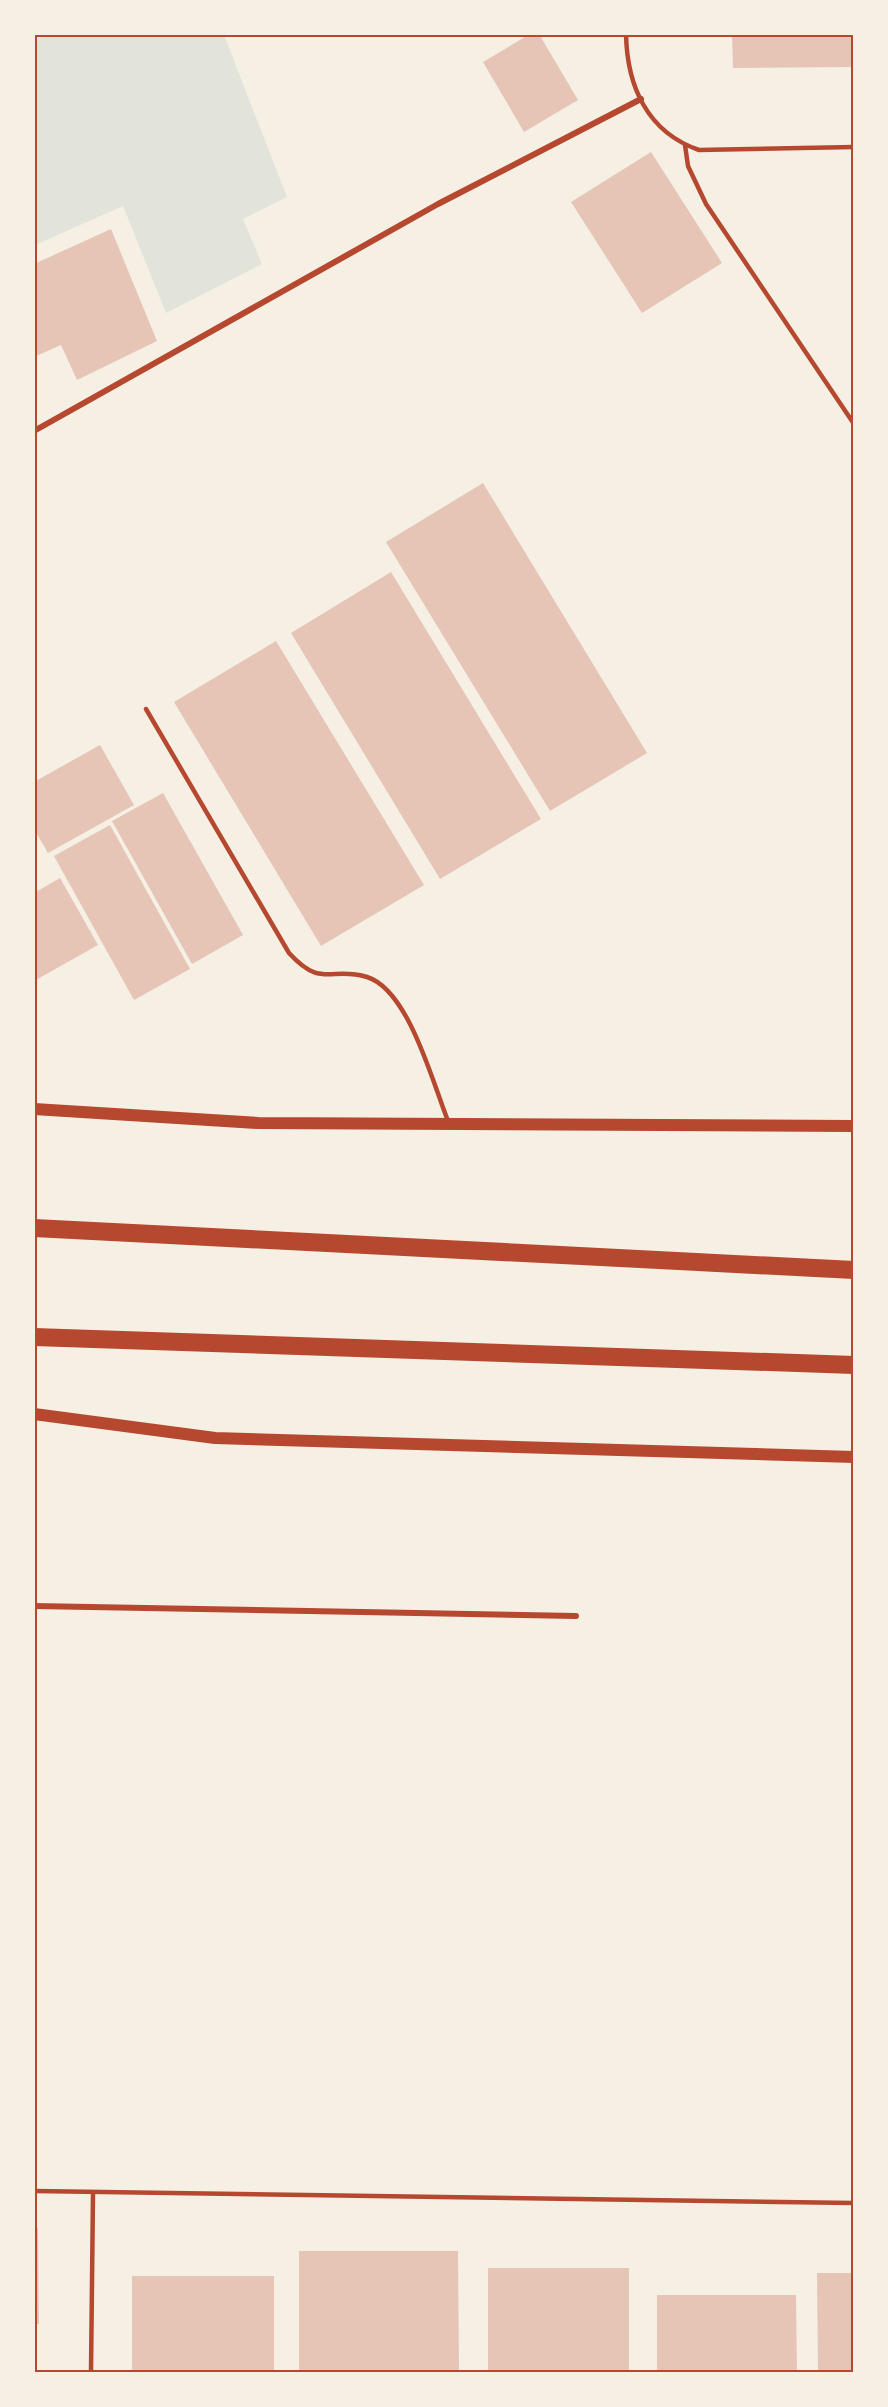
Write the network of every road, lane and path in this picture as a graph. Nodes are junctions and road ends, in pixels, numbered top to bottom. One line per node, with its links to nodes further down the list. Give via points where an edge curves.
1 (626, 34): 2 (lane, via 627,63)
2 (641, 99): 3 (lane, via 671,137); 6 (street, via 438,204)
3 (685, 145): 4 (lane, via 699,150); 5 (lane, via 688,166 706,204)
4 (854, 147)
5 (854, 424)
6 (34, 431)
7 (147, 709): 9 (lane, via 289,953 304,969 315,974 365,976 379,981 391,993 407,1017)
8 (34, 1109): 9 (main road, via 258,1123)
9 (449, 1124): 10 (main road)
10 (854, 1126)
11 (34, 1228): 12 (highway)
12 (854, 1270)
13 (34, 1337): 14 (highway)
14 (854, 1365)
15 (34, 1414): 16 (main road, via 214,1438)
16 (854, 1457)
17 (34, 1606): 18 (street)
18 (576, 1616)
19 (34, 2191): 20 (lane)
20 (93, 2193): 21 (lane); 22 (lane)
21 (854, 2203)
22 (91, 2373)

